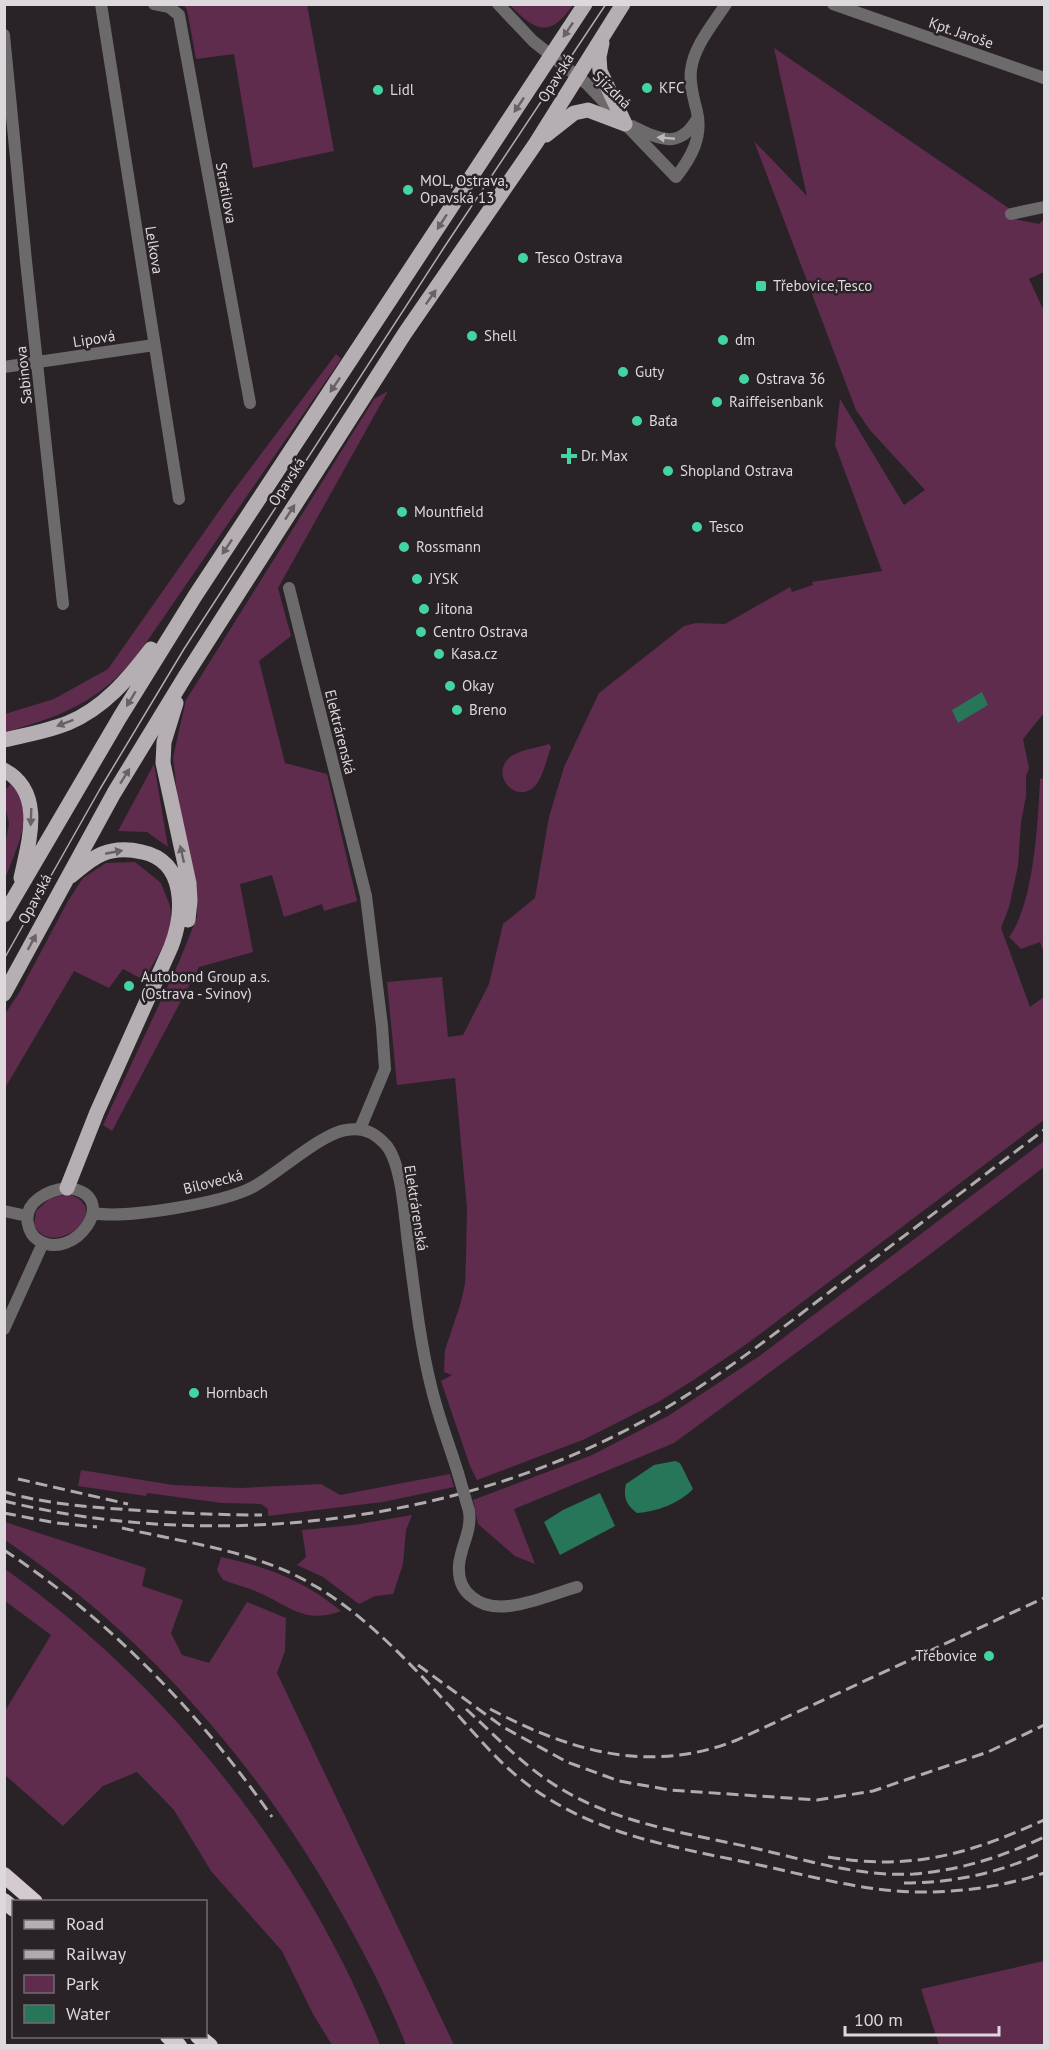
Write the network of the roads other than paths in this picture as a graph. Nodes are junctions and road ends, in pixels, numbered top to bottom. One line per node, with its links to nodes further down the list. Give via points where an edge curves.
1 (101, 4): 18 (street, Lelkova)
2 (154, 4): 21 (street, Stratilova, via 169,7 179,15)
3 (498, 4): 10 (street, Sjízdná)
4 (585, 4): 10 (main road, Opavská, one-way to 10)
5 (623, 4): 8 (main road, Opavská)
6 (726, 4): 13 (street, via 692,63 690,83)
7 (833, 4): 12 (street, Kpt. Jaroše)
8 (605, 34): 11 (main road, Opavská); 14 (main road, via 600,71)
9 (4, 35): 19 (street, Sabinova)
10 (550, 56): 11 (street, Sjízdná); 24 (main road, Opavská, one-way to 24)
11 (578, 78): 14 (street, Sjízdná); 15 (main road, Opavská)
12 (1044, 78)
13 (698, 116): 14 (street, one-way to 14, via 687,133 672,140); 14 (street, Sjízdná, via 694,148 676,177)
14 (625, 123): 15 (main road, via 588,110 574,113)
15 (536, 143): 26 (main road, Opavská, one-way to 15, via 405,333)
16 (1044, 207): 17 (street)
17 (1011, 214)
18 (154, 345): 19 (street, Lipová); 22 (street, Lelkova)
19 (38, 363): 20 (street, Lipová); 25 (street, Sabinova)
20 (4, 367)
21 (250, 403)
22 (179, 500)
23 (289, 588): 34 (street, Elektrárenská, via 366,896 385,1069)
24 (195, 596): 27 (main road, one-way to 27, via 133,673 100,704 69,723); 30 (main road, Opavská, one-way to 30)
25 (63, 604)
26 (186, 675): 29 (main road, Opavská, one-way to 26); 33 (main road, one-way to 26, via 178,952 189,918 190,889 162,759 168,727)
27 (4, 740)
28 (4, 770): 30 (main road, one-way to 30, via 22,784 31,804)
29 (64, 881): 32 (main road, Opavská, one-way to 29); 33 (main road, one-way to 33, via 101,855 126,849 154,855 172,872 180,897 178,923)
30 (18, 890): 31 (main road, Opavská)
31 (4, 915)
32 (4, 994)
33 (146, 1006): 35 (main road)
34 (360, 1129): 37 (street, Bílovecká, via 344,1130 326,1139 252,1188 233,1194 152,1211); 41 (street, Elektrárenská, bridge, via 377,1135 391,1151 399,1179 430,1385 469,1511 470,1527 460,1558 463,1588 476,1601 493,1608)
35 (67, 1188): 37 (street, via 85,1194); 38 (street, via 40,1197)
36 (4, 1211): 38 (street)
37 (93, 1213): 39 (street, via 88,1227 74,1239)
38 (27, 1216): 39 (street, via 31,1232)
39 (44, 1243): 40 (street)
40 (4, 1329)
41 (577, 1587)
42 (4, 1875): 43 (highway)
43 (33, 1900)

